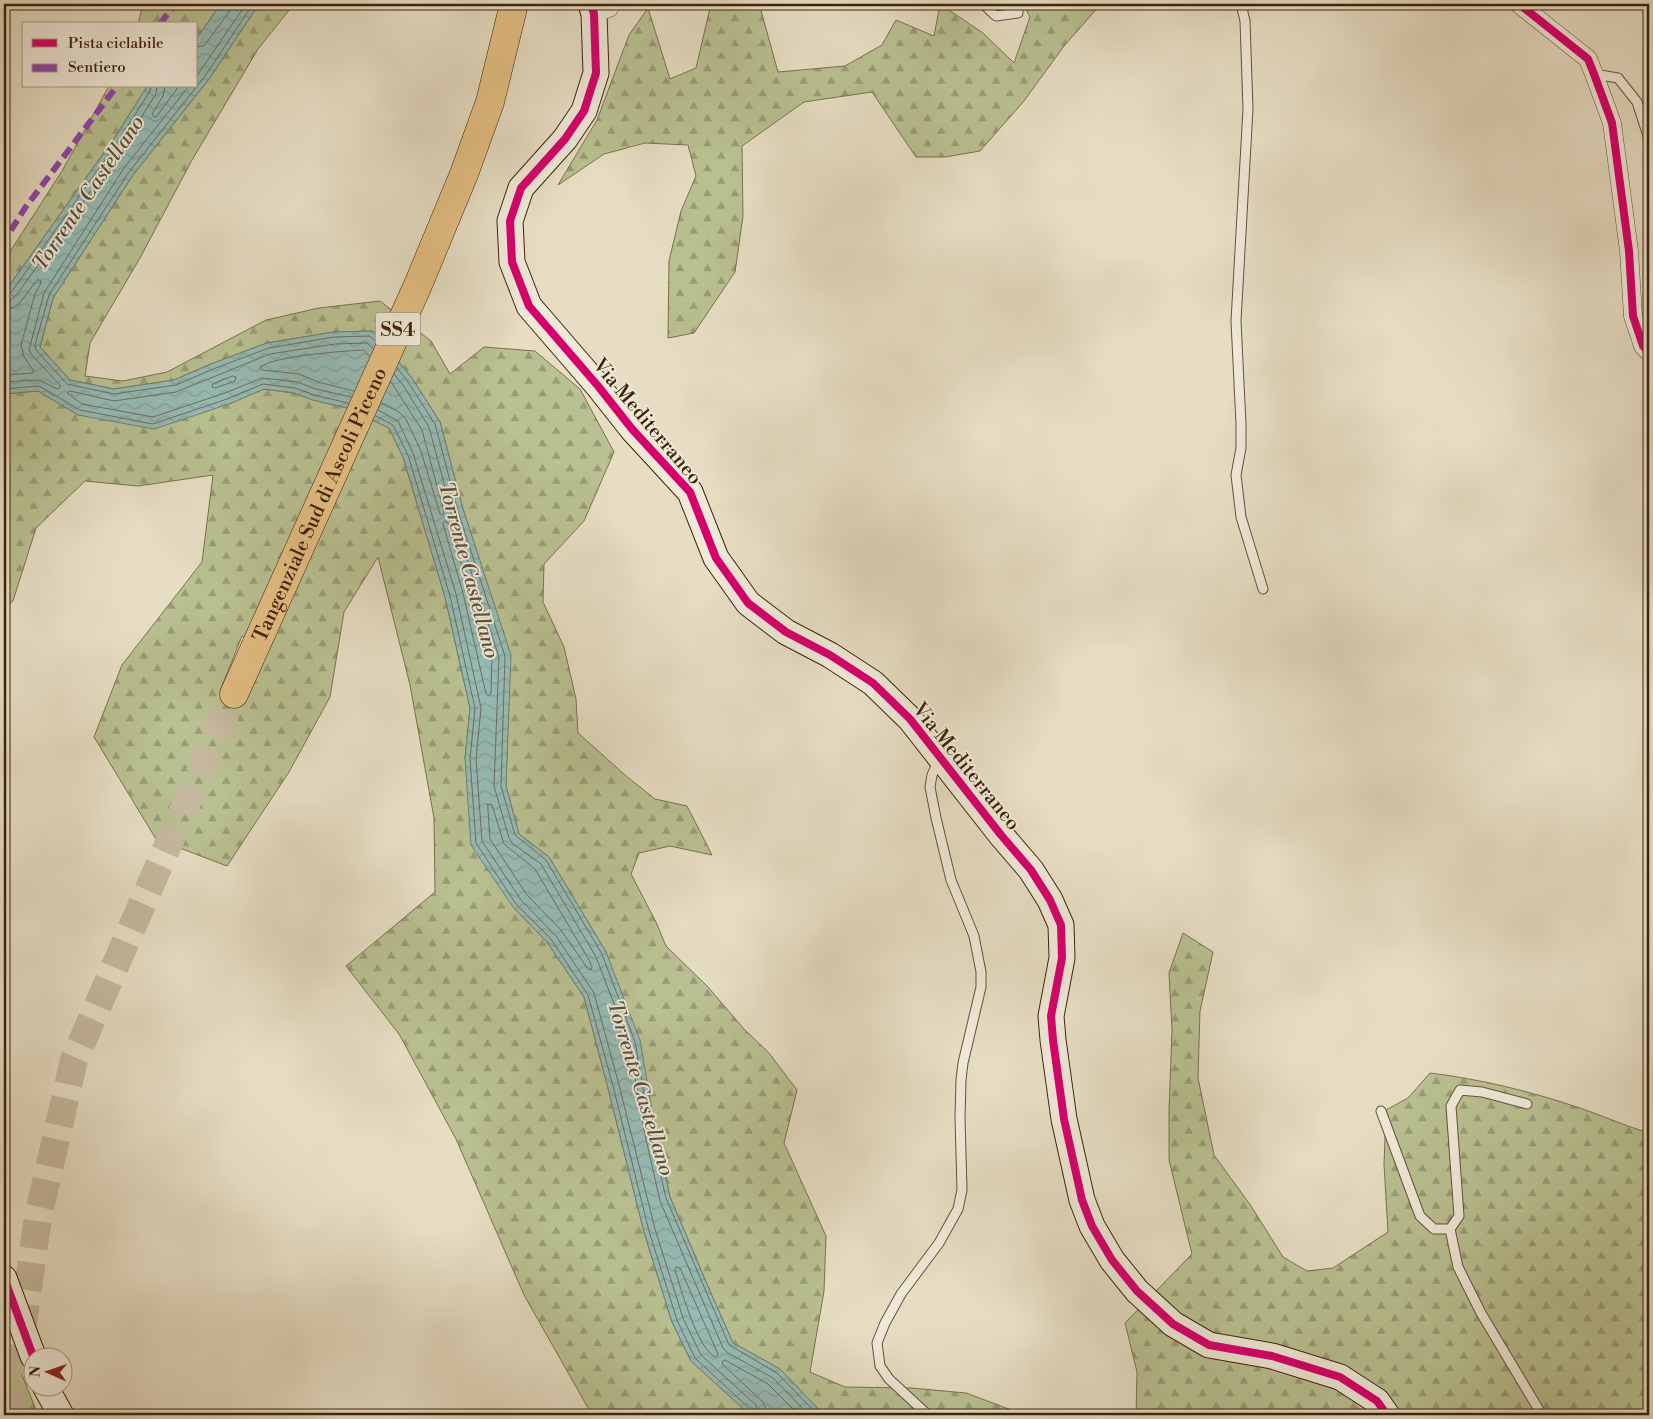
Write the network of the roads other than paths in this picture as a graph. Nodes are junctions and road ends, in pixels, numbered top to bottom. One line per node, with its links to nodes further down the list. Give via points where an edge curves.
1 (514, 4): 11 (highway, Tangenziale Sud di Ascoli Piceno / SS4, via 490,102 464,174 418,285)
2 (983, 4): 3 (lane, via 996,16 1018,13)
3 (1018, 4)
4 (1241, 4): 10 (lane, via 1245,21 1248,110 1236,321 1241,424 1236,475 1241,517)
5 (1519, 4): 7 (street, via 1588,59)
6 (604, 6): 12 (street, Via Mediterraneo, via 596,73 584,111 565,139 521,188 510,222 512,262 529,306 632,429 690,492 716,558 748,603 786,632 873,683 910,719)
7 (1594, 74): 8 (lane, via 1618,78 1637,102); 9 (street, via 1612,123 1629,251 1633,316 1643,346)
8 (1649, 139)
9 (1649, 352)
10 (1263, 588)
11 (234, 694)
12 (940, 758): 20 (lane, via 930,787 951,880 974,936 980,972 980,987 961,1080 962,1190 958,1209 939,1243 901,1294 877,1343 880,1366 889,1379); 21 (street, Via Mediterraneo, via 1030,870 1050,900 1060,925 1062,958 1051,1016 1064,1118 1082,1200 1092,1226 1112,1260 1137,1291 1173,1324 1209,1345 1272,1356 1340,1376 1377,1400)
13 (1528, 1104): 15 (lane, via 1460,1090 1450,1106 1459,1216)
14 (1381, 1111): 15 (lane, via 1420,1216 1434,1229)
15 (1450, 1228): 22 (lane, via 1458,1267 1481,1313)
16 (4, 1278): 17 (street)
17 (28, 1346)
18 (51, 1396): 19 (street)
19 (61, 1415)
20 (928, 1415)
21 (1387, 1415)
22 (1542, 1415)

